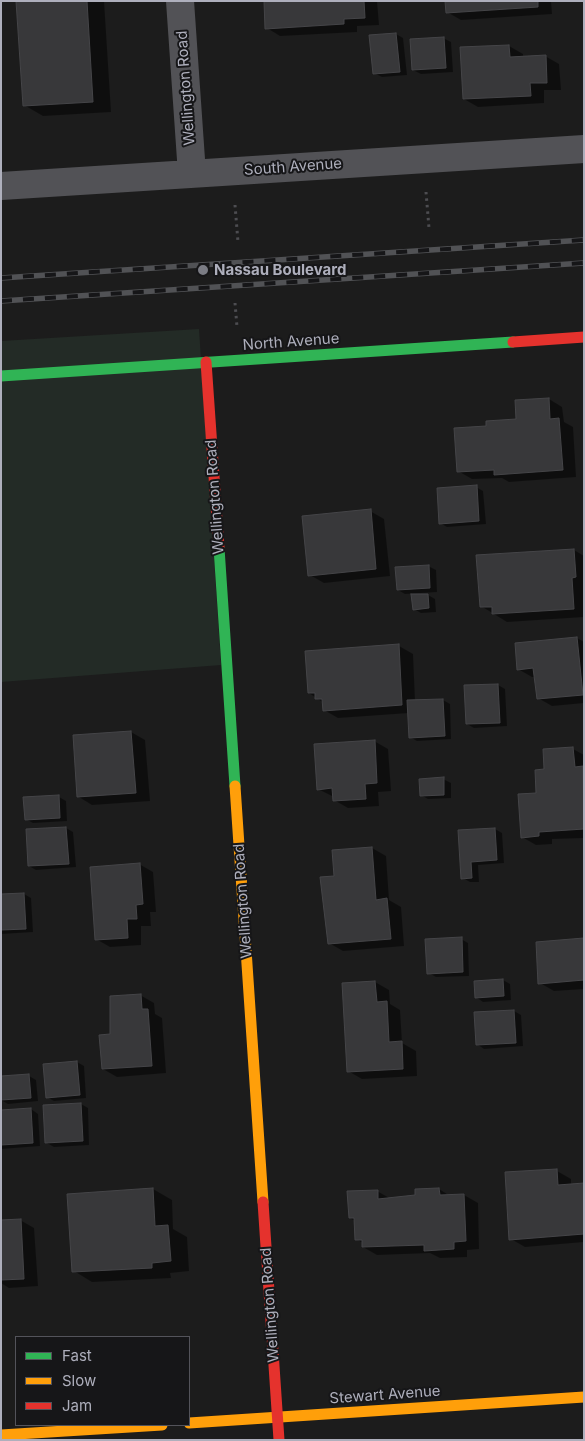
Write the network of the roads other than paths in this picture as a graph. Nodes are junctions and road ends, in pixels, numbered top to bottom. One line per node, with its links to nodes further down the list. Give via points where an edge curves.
1 (180, 1): 3 (street, Wellington Road)
2 (584, 148): 3 (street, South Avenue)
3 (192, 174): 4 (street, South Avenue)
4 (1, 186)
5 (584, 337): 6 (street, North Avenue)
6 (206, 362): 7 (street, North Avenue); 9 (street, Wellington Road)
7 (1, 376)
8 (584, 1397): 9 (street, Stewart Avenue)
9 (278, 1417): 10 (street, Stewart Avenue); 13 (street, Wellington Road)
10 (190, 1423)
11 (146, 1426): 12 (street)
12 (1, 1435)
13 (279, 1440)

